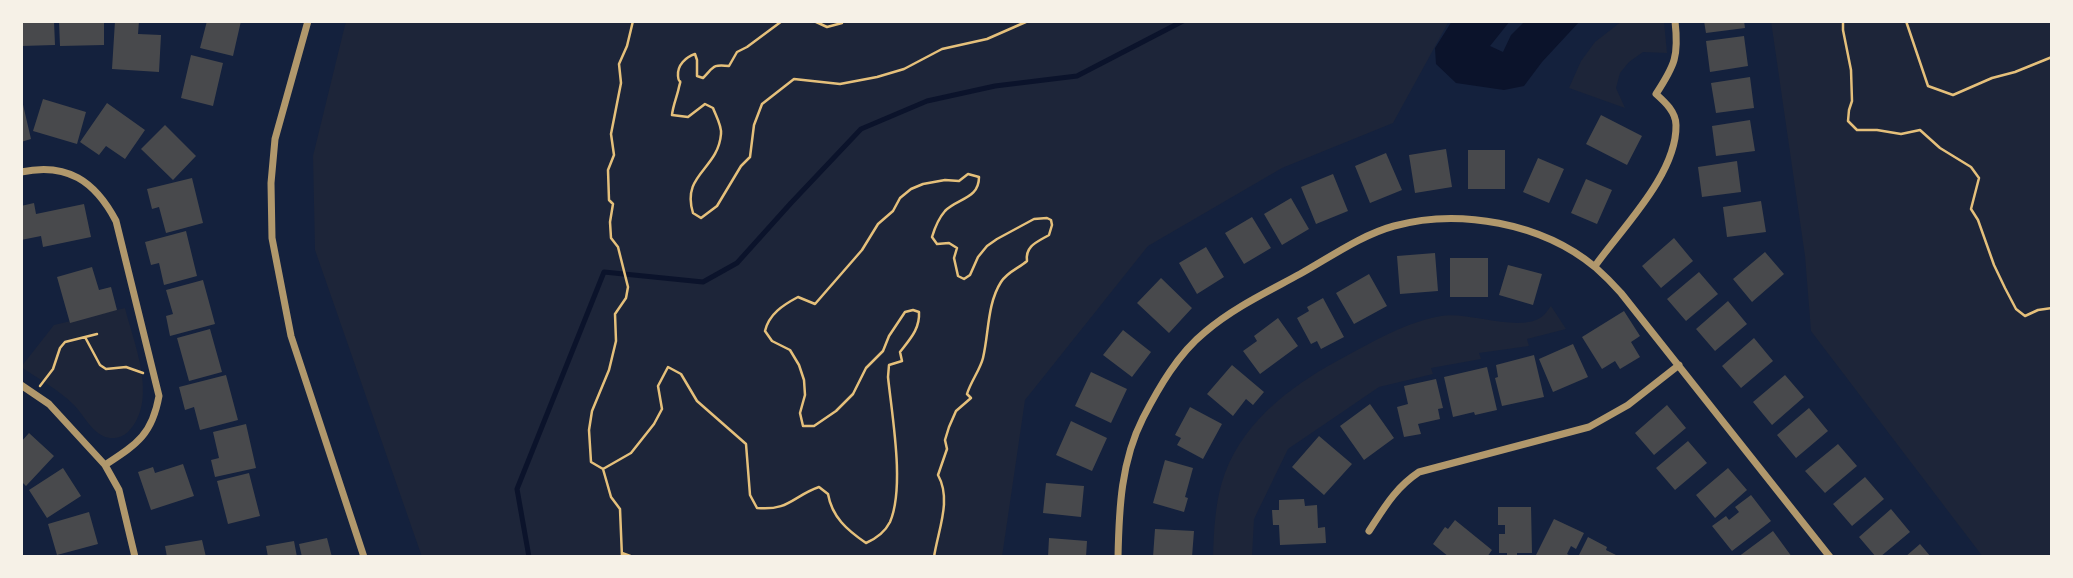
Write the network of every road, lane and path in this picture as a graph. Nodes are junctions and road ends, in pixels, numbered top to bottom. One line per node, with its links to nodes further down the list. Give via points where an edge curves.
1 (308, 21): 25 (street, via 275,139 272,238 290,336)
2 (633, 21): 21 (path, via 619,64 621,83 611,134 614,155 608,170 608,200 614,204 611,238 618,247 628,287 615,314 616,341 589,430 591,462)
3 (782, 21): 6 (path, via 737,52 729,66 712,67 703,78 697,76 695,54 681,65 672,115 688,117 705,104 713,108 722,132 715,156 691,188 691,207 701,218 718,206 750,157 762,104 794,79 840,84 877,77 942,49 987,39)
4 (814, 21): 5 (path, via 827,27)
5 (842, 21)
6 (1028, 21)
7 (1675, 21): 12 (street, via 1675,59 1656,94 1668,105 1676,124 1671,154 1648,197)
8 (1843, 21): 13 (path, via 1853,101 1848,121 1857,130 1901,134 1920,130 1971,167 1979,177 1971,209 2016,309 2025,316)
9 (1906, 21): 10 (path, via 1928,86 1953,95)
10 (2052, 57)
11 (21, 172): 17 (street, via 45,168 74,176 106,202 116,221)
12 (1595, 267): 16 (street); 28 (street, via 1537,234 1478,221 1423,220 1369,236 1244,305 1203,333 1178,360 1142,420 1124,472)
13 (2052, 308)
14 (97, 334): 15 (path)
15 (85, 337): 17 (path, via 106,369 126,367); 19 (path, via 65,342 53,369)
16 (1679, 365): 22 (street, via 1628,405 1589,427 1419,472 1390,498); 29 (street)
17 (156, 378): 20 (street, via 157,409 145,435)
18 (21, 386): 19 (street)
19 (34, 394): 20 (street, via 49,404)
20 (105, 465): 24 (street, via 119,490)
21 (603, 469): 23 (path, via 611,497 620,509); 27 (path, via 631,453 654,424 662,409 658,386 668,367 681,374 696,401 746,444 751,495 757,508 774,510 819,487 828,494 839,522 853,535 866,543 876,539 889,524 898,488 889,365 902,361 900,352 917,330 919,312 905,312 853,394 814,426 803,426 804,380 799,365 790,351 765,331 768,320 786,303 799,297 815,304 862,250 877,224 911,189 958,181 968,174 979,177 979,184 973,194 947,209 932,237 937,244 957,248 958,276 970,275 978,257 997,239 1034,219 1047,218 1052,225 1049,235 1029,247 1027,261 1001,281 991,307 982,361 967,394 971,398 956,411 945,440 947,449 938,475 945,487)
22 (1369, 531)
23 (622, 555): 26 (path)
24 (135, 557)
25 (364, 557)
26 (633, 557)
27 (934, 557)
28 (1118, 557)
29 (1830, 557)

